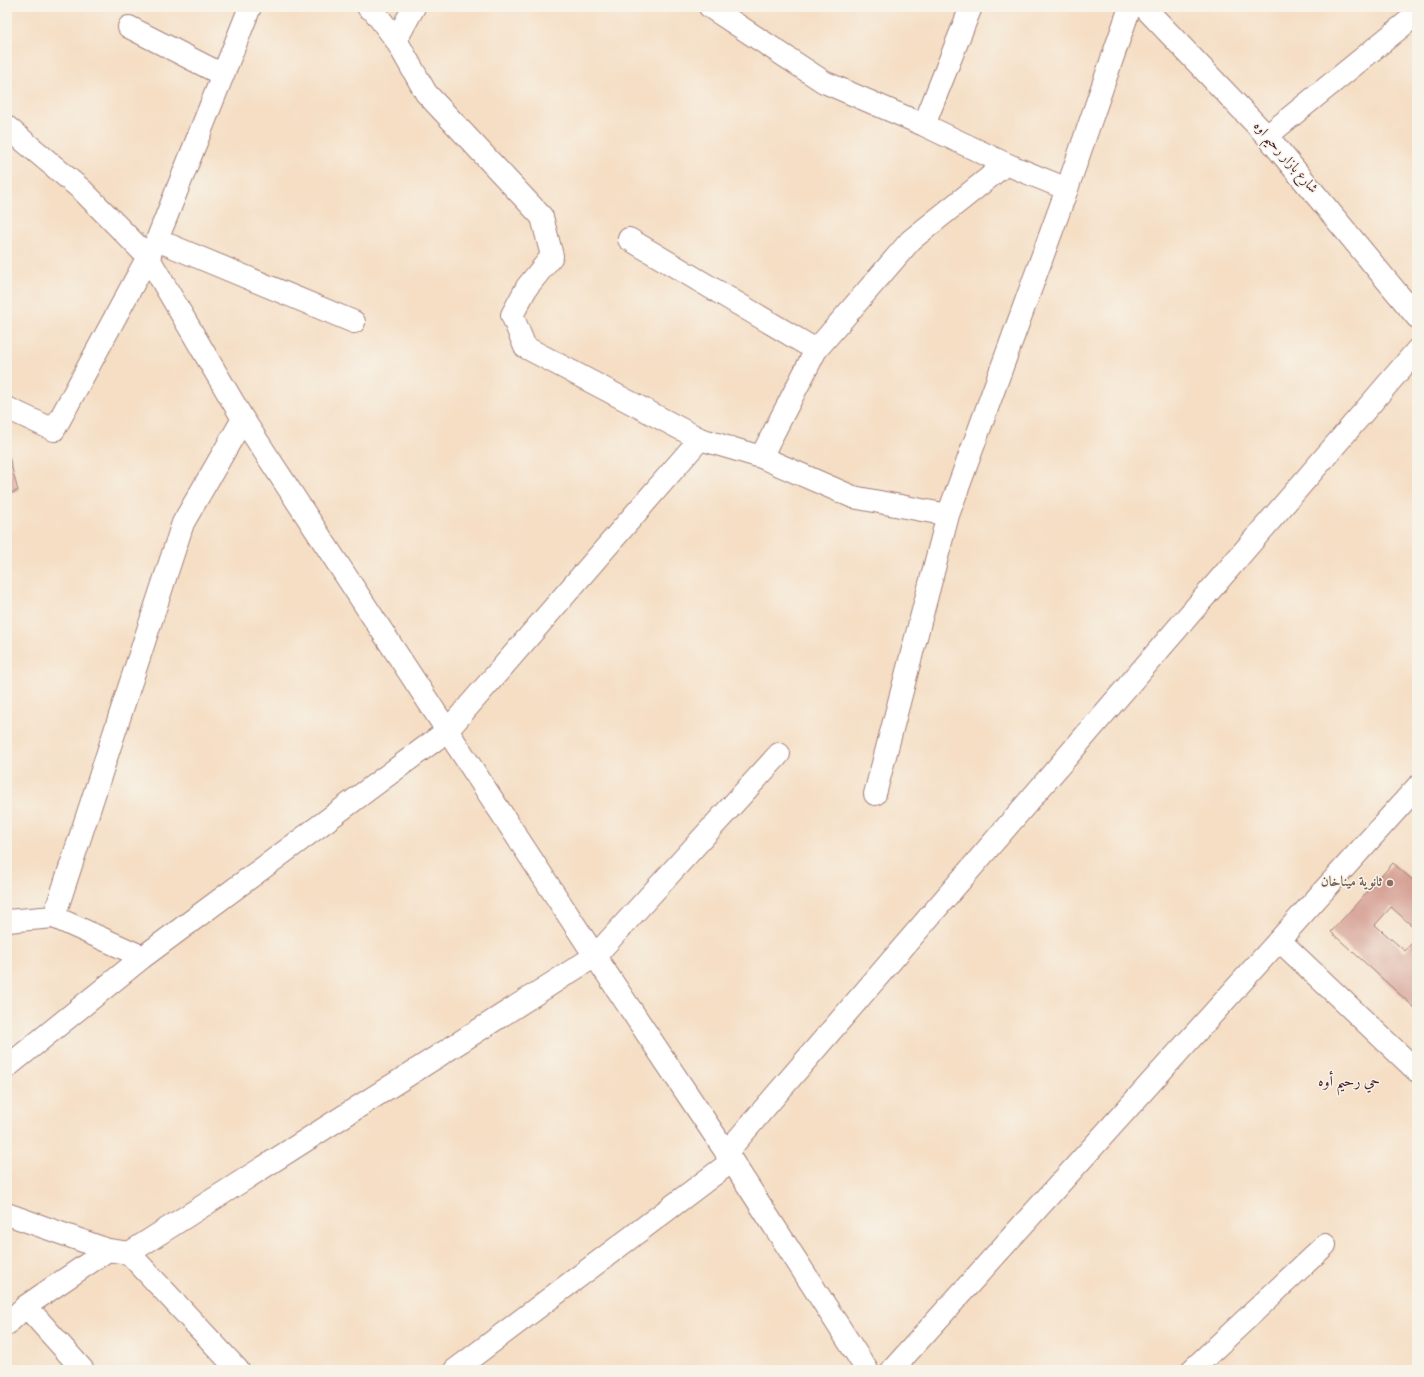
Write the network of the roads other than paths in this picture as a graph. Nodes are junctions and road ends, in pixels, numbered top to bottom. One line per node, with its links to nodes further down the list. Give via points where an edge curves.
1 (250, 7): 11 (street)
2 (368, 7): 10 (street, via 374,10)
3 (414, 7): 10 (street)
4 (710, 7): 12 (street, via 824,82)
5 (971, 7): 12 (street)
6 (1130, 7): 16 (street)
7 (1144, 7): 14 (street, شارع بازار رحيم اوه)
8 (1417, 14): 14 (street)
9 (129, 27): 11 (street)
10 (396, 40): 25 (street, via 426,93 542,218 552,256 527,287 512,315 525,347)
11 (223, 75): 18 (street)
12 (924, 126): 15 (street)
13 (7, 127): 18 (street)
14 (1267, 136): 19 (street, شارع بازار رحيم اوه)
15 (1006, 164): 16 (street); 21 (street, via 911,240)
16 (1067, 189): 27 (street)
17 (629, 238): 21 (street)
18 (153, 248): 20 (street); 23 (street, via 54,430); 24 (street)
19 (1417, 317)
20 (354, 322)
21 (816, 350): 26 (street)
22 (1417, 350): 39 (street)
23 (7, 408)
24 (243, 419): 28 (street); 32 (street, via 183,523)
25 (700, 439): 26 (street); 28 (street)
26 (761, 457): 27 (street, via 853,497)
27 (948, 515): 31 (street)
28 (447, 731): 35 (street); 36 (street)
29 (779, 754): 35 (street)
30 (1417, 787): 34 (street)
31 (875, 794)
32 (54, 917): 33 (street); 36 (street)
33 (7, 921)
34 (1279, 940): 38 (street); 50 (street)
35 (595, 956): 39 (street); 43 (street)
36 (143, 957): 37 (street)
37 (7, 1067)
38 (1417, 1070)
39 (729, 1157): 48 (street); 49 (street)
40 (7, 1214): 42 (street)
41 (1324, 1245): 51 (street)
42 (108, 1250): 43 (street); 44 (street)
43 (130, 1253): 47 (street)
44 (26, 1306): 45 (street); 46 (street)
45 (7, 1324)
46 (83, 1370)
47 (238, 1370)
48 (455, 1370)
49 (867, 1370)
50 (892, 1370)
51 (1192, 1370)

